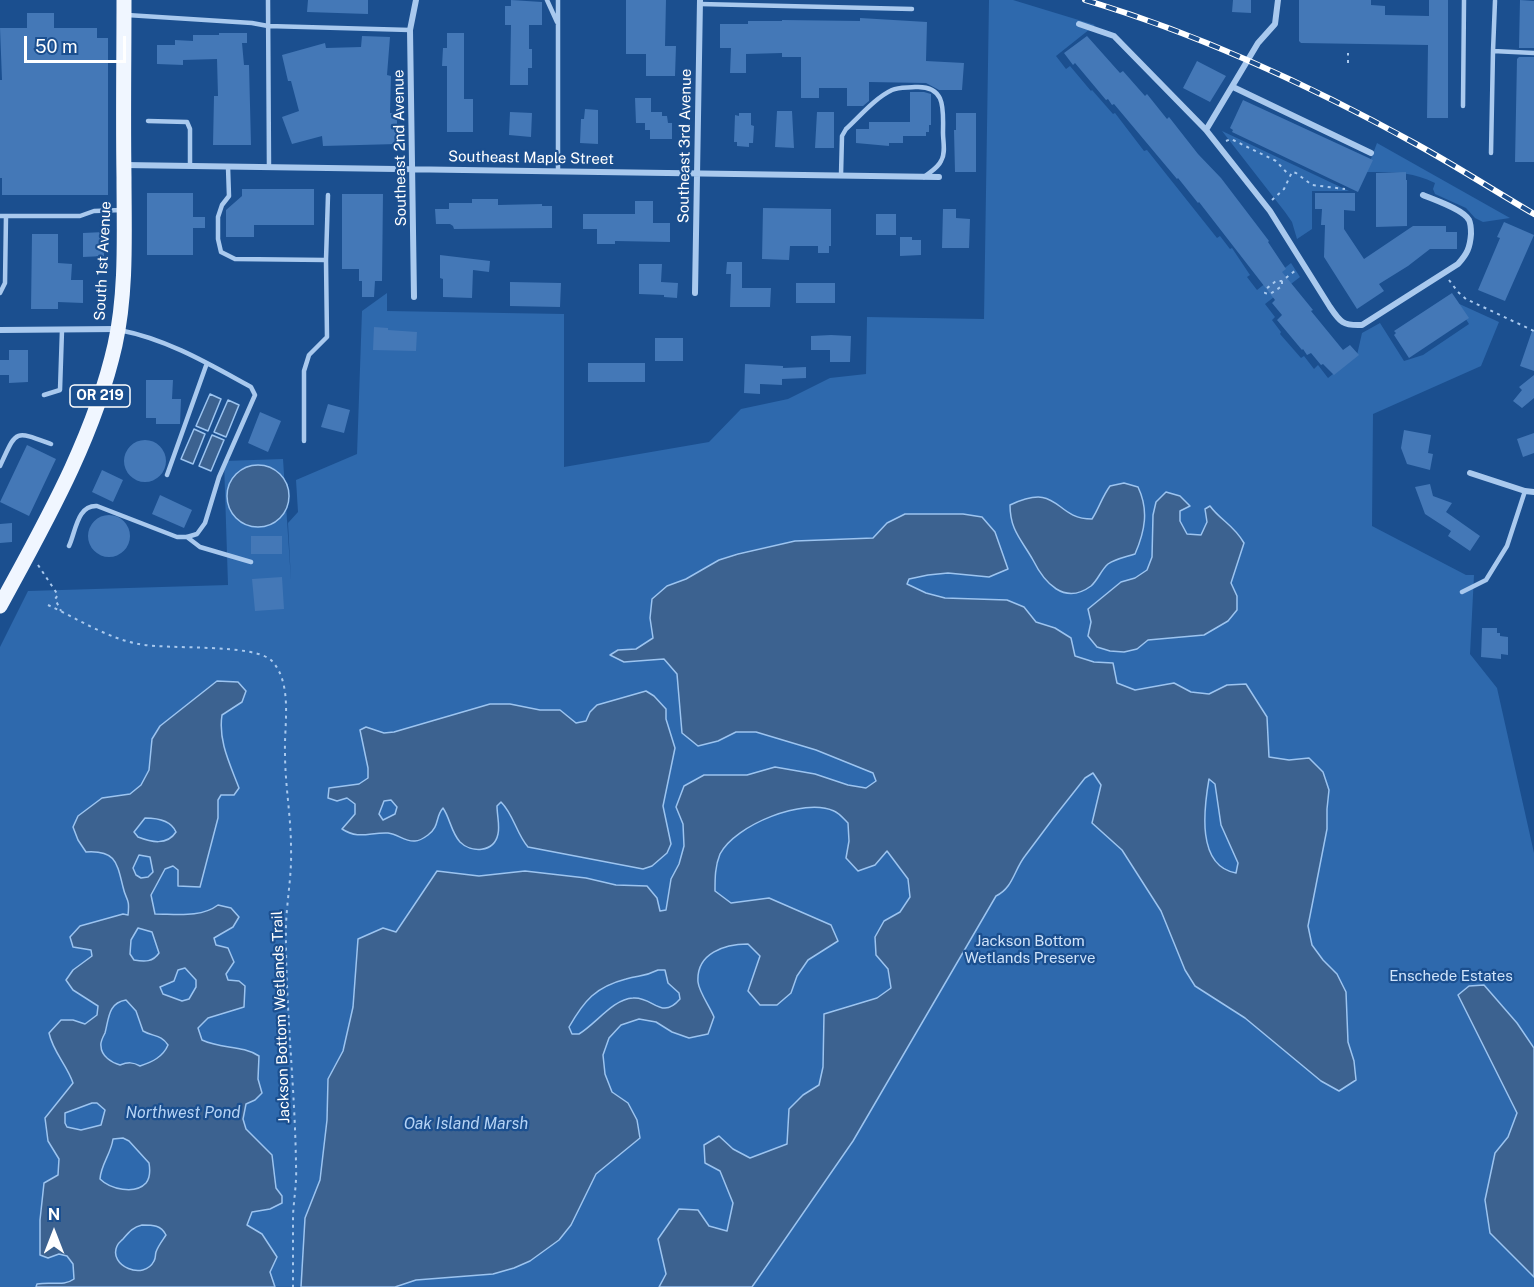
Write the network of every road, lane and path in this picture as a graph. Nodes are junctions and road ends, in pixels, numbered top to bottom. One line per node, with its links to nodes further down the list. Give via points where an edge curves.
1 (268, 0): 12 (lane)
2 (416, 0): 14 (street, Southeast 2nd Avenue)
3 (548, 0): 13 (lane)
4 (558, 0): 13 (lane)
5 (1278, 0): 19 (street, via 1275,24 1258,44)
6 (1464, 0): 20 (lane)
7 (1495, 1): 15 (lane)
8 (700, 2): 10 (lane); 32 (street, Southeast 3rd Avenue)
9 (124, 7): 12 (lane); 26 (main road, South 1st Avenue / OR 219)
10 (912, 9)
11 (1079, 24): 22 (street, via 1114,36)
12 (268, 26): 14 (lane); 29 (lane)
13 (558, 27): 31 (lane)
14 (410, 30): 30 (street, Southeast 2nd Avenue)
15 (1493, 51): 17 (lane); 25 (lane)
16 (1348, 52): 18 (path)
17 (1534, 53)
18 (1348, 63)
19 (1233, 87): 22 (street); 24 (street)
20 (1463, 106)
21 (148, 121): 27 (lane, via 187,123)
22 (1206, 130): 23 (street)
23 (1219, 146): 36 (path, via 1231,139 1276,161); 40 (street)
24 (1371, 153)
25 (1491, 153)
26 (124, 165): 27 (street, Southeast Maple Street); 41 (main road, South 1st Avenue / OR 219)
27 (190, 166): 28 (street, Southeast Maple Street)
28 (228, 167): 29 (street, Southeast Maple Street); 43 (lane, via 228,196 218,217 221,252 235,259)
29 (269, 167): 30 (street, Southeast Maple Street)
30 (412, 169): 31 (street, Southeast Maple Street); 50 (street, Southeast 2nd Avenue)
31 (558, 171): 32 (street, Southeast Maple Street)
32 (697, 172): 33 (street, Southeast Maple Street); 49 (street, Southeast 3rd Avenue)
33 (841, 175): 34 (street, Southeast Maple Street); 34 (lane, via 842,136 846,129 895,89 922,87 939,95 944,152 942,161)
34 (924, 177): 35 (street, Southeast Maple Street)
35 (939, 177)
36 (1290, 177): 37 (path, via 1295,172 1312,185); 40 (path, via 1284,189)
37 (1345, 189)
38 (327, 195): 43 (lane)
39 (1423, 195): 45 (street, via 1463,214 1471,226 1466,255)
40 (1266, 205): 44 (street)
41 (124, 210): 42 (lane, via 102,209 80,216); 51 (main road, South 1st Avenue / OR 219)
42 (3, 216): 47 (lane)
43 (326, 260): 57 (lane, via 327,337 309,355 304,371)
44 (1304, 266): 45 (street, via 1338,320 1354,325 1362,325); 46 (path)
45 (1444, 272): 54 (path, via 1466,299)
46 (1282, 281): 46 (path, via 1276,281 1265,293 1282,286)
47 (3, 283): 48 (lane)
48 (0, 292)
49 (695, 293)
50 (414, 297)
51 (118, 329): 53 (street); 55 (lane, via 144,334); 66 (main road, South 1st Avenue / OR 219, via 92,421)
52 (0, 330): 53 (street)
53 (62, 330): 56 (lane, via 60,390)
54 (1534, 331)
55 (207, 363): 61 (lane); 64 (lane, via 251,387 255,395 219,477 205,523 197,534)
56 (44, 394)
57 (304, 441)
58 (51, 444): 59 (lane, via 18,434)
59 (0, 466)
60 (1470, 473): 62 (street)
61 (166, 475)
62 (1525, 491): 63 (street); 68 (lane, via 1507,546 1486,580)
63 (1534, 492)
64 (187, 537): 65 (lane, via 177,537 90,505 84,509); 67 (lane, via 200,547)
65 (69, 546)
66 (29, 551): 70 (main road, South 1st Avenue / OR 219); 71 (path, via 58,595 55,599)
67 (251, 562)
68 (1462, 592)
69 (48, 605): 71 (path, Jackson Bottom Wetlands Trail)
70 (0, 606)
71 (61, 611): 72 (path, Jackson Bottom Wetlands Trail, via 138,644 259,652 279,672 286,713 291,846 286,923 296,1167)
72 (293, 1287)

